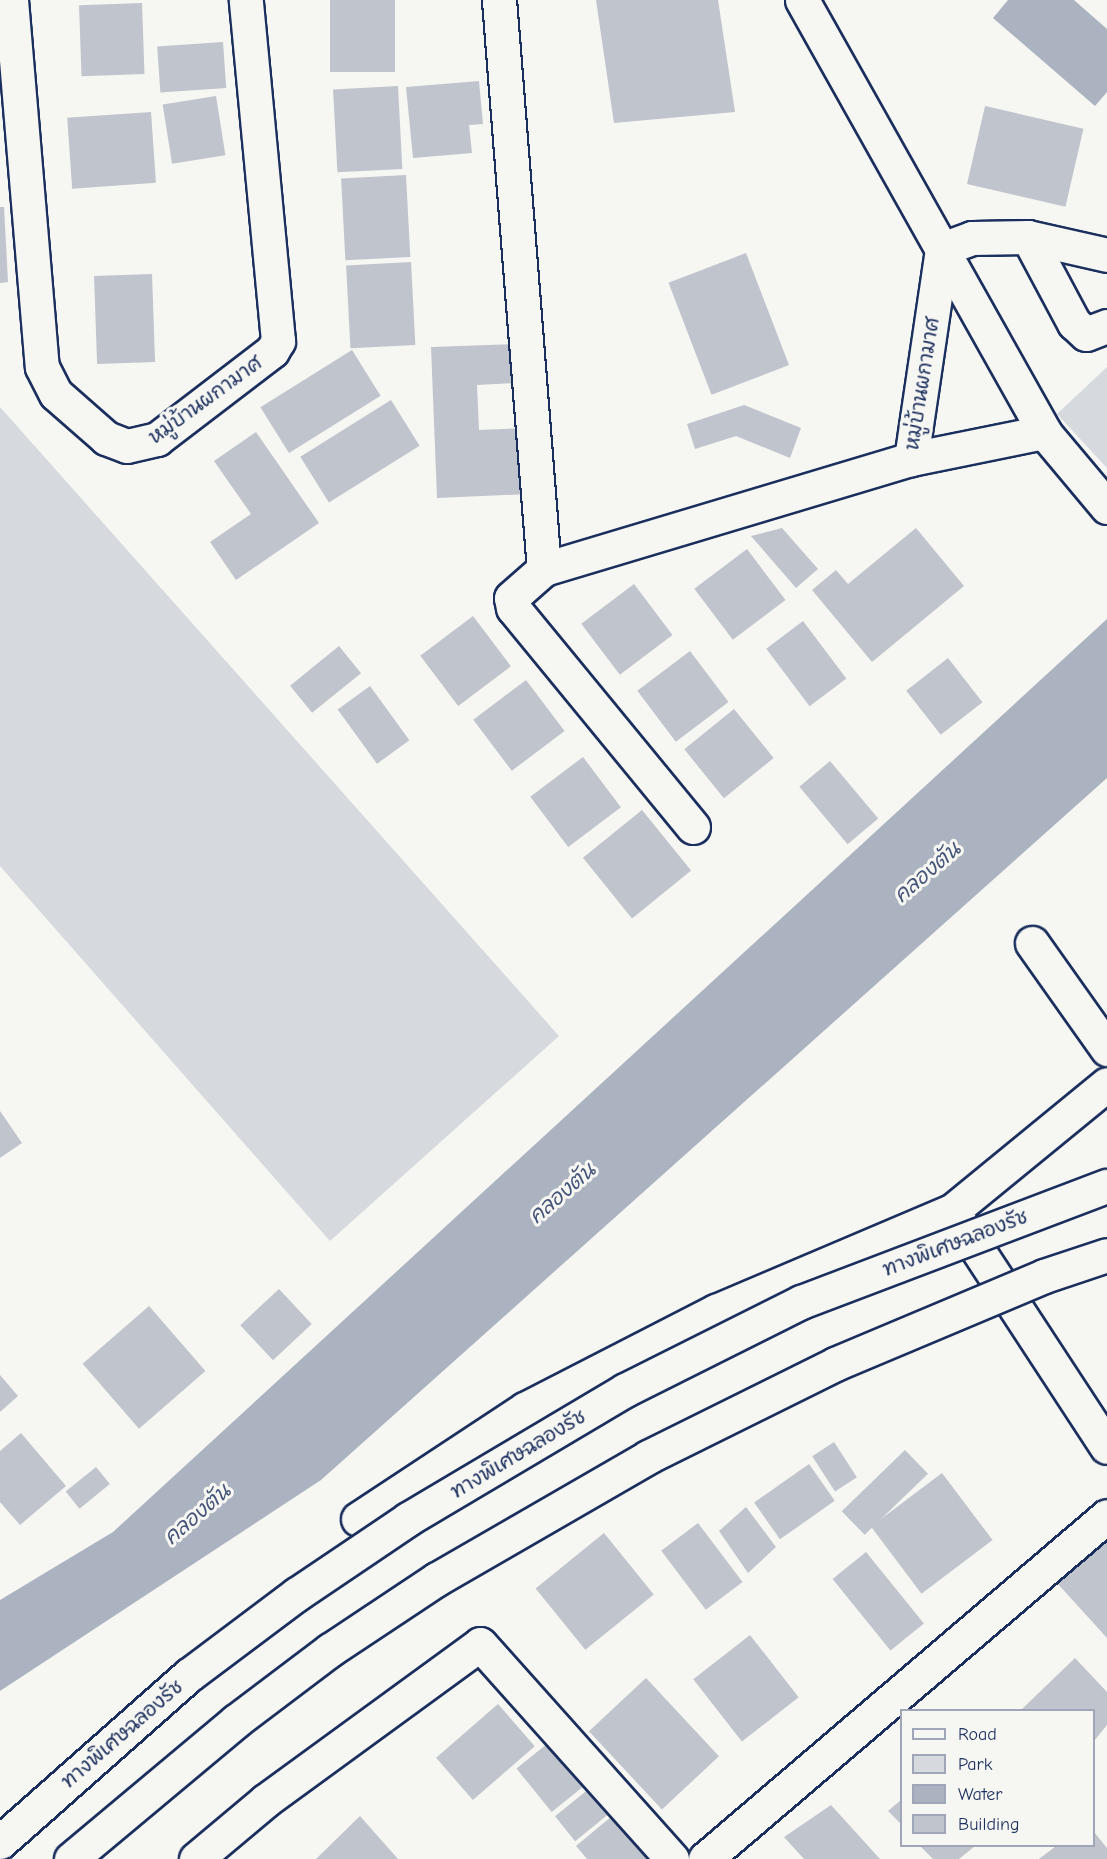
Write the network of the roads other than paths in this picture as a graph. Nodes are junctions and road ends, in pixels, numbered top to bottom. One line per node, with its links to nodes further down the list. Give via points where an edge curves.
1 (11, 0): 2 (main road, หมู่บ้านผกามาศ, via 42,367 56,394 106,438 127,446 157,439 272,351 278,341)
2 (246, 0)
3 (499, 0): 12 (main road)
4 (802, 0): 6 (main road)
5 (1028, 237): 6 (main road, via 972,238); 7 (main road); 8 (main road, via 1074,323 1086,334 1097,334)
6 (942, 249): 9 (main road); 10 (main road, หมู่บ้านผกามาศ)
7 (1107, 255)
8 (1107, 326)
9 (1044, 432): 10 (main road); 11 (main road)
10 (912, 459): 12 (main road, หมู่บ้านผกามาศ)
11 (1107, 507)
12 (544, 569): 13 (main road, หมู่บ้านผกามาศ, via 516,591 513,608)
13 (693, 827)
14 (1032, 943): 15 (main road)
15 (1107, 1049)
16 (1107, 1084): 18 (main road)
17 (1107, 1186): 23 (main road, ทางพิเศษฉลองรัช, bridge, via 801,1302 594,1409 408,1519 297,1594 189,1675)
18 (952, 1211): 20 (main road); 22 (main road, via 716,1311 525,1409)
19 (1107, 1255): 24 (main road, bridge, via 1044,1276 835,1364 648,1457 437,1579 330,1650 236,1721)
20 (1107, 1446)
21 (1107, 1516): 27 (main road)
22 (358, 1519)
23 (0, 1842)
24 (71, 1859)
25 (196, 1859): 26 (main road, via 265,1801 480,1644)
26 (672, 1859)
27 (705, 1859)

